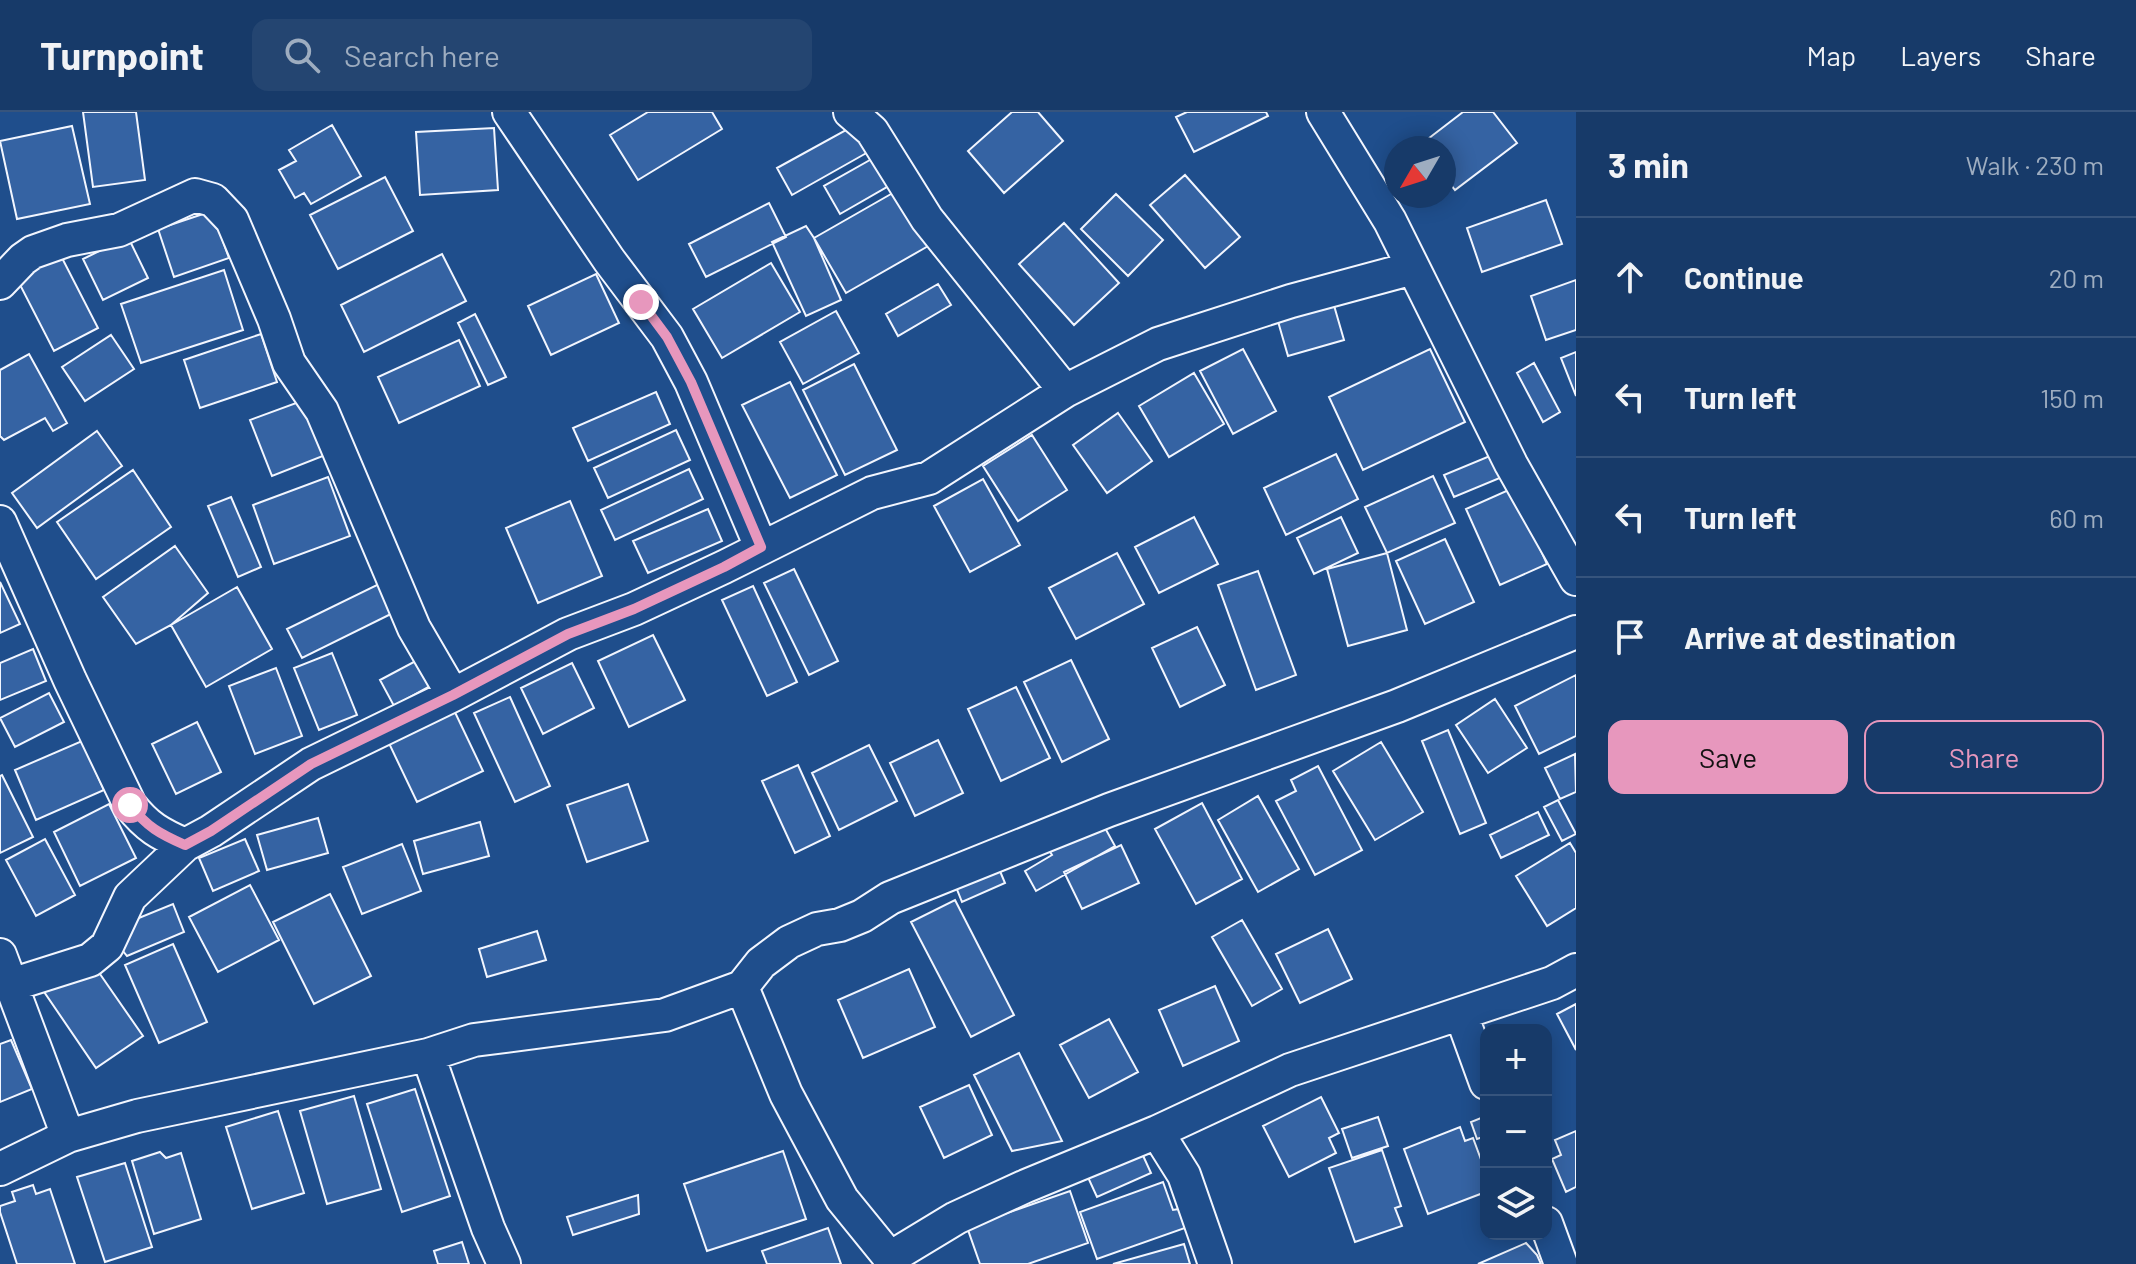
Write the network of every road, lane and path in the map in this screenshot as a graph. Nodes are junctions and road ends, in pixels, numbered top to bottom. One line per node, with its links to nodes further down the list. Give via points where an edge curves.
1 (509, 112): 8 (street, via 667,337)
2 (850, 112): 6 (street, via 872,131 927,219)
3 (1323, 112): 4 (street)
4 (1413, 268): 6 (street, via 1158,344); 9 (street, via 1511,464)
5 (0, 283): 11 (street, via 33,252 119,230 195,195 213,200 232,220 289,363 322,411 414,628)
6 (1065, 391): 8 (street, via 929,478 872,493)
7 (0, 522): 12 (street, via 130,805 156,833)
8 (761, 547): 11 (street, via 634,609 568,634)
9 (1576, 579)
10 (1576, 632): 16 (street, via 1397,706 1109,810 890,898 840,925 817,929 761,963)
11 (453, 695): 12 (street, via 311,764)
12 (185, 845): 15 (street, via 130,897 99,953)
13 (0, 955): 15 (street)
14 (1576, 970): 17 (street)
15 (11, 985): 21 (street)
16 (742, 987): 18 (street, via 665,1015 474,1040); 24 (street, via 786,1094 842,1199)
17 (1461, 1014): 19 (street); 20 (street, via 1290,1070)
18 (428, 1055): 21 (street, via 137,1116); 25 (street)
19 (1480, 1066)
20 (1157, 1132): 24 (street, via 956,1218); 26 (street, via 1184,1175)
21 (68, 1136): 22 (street)
22 (0, 1169)
23 (1552, 1239): 27 (street)
24 (891, 1261)
25 (504, 1264)
26 (1215, 1264)
27 (1561, 1264)

